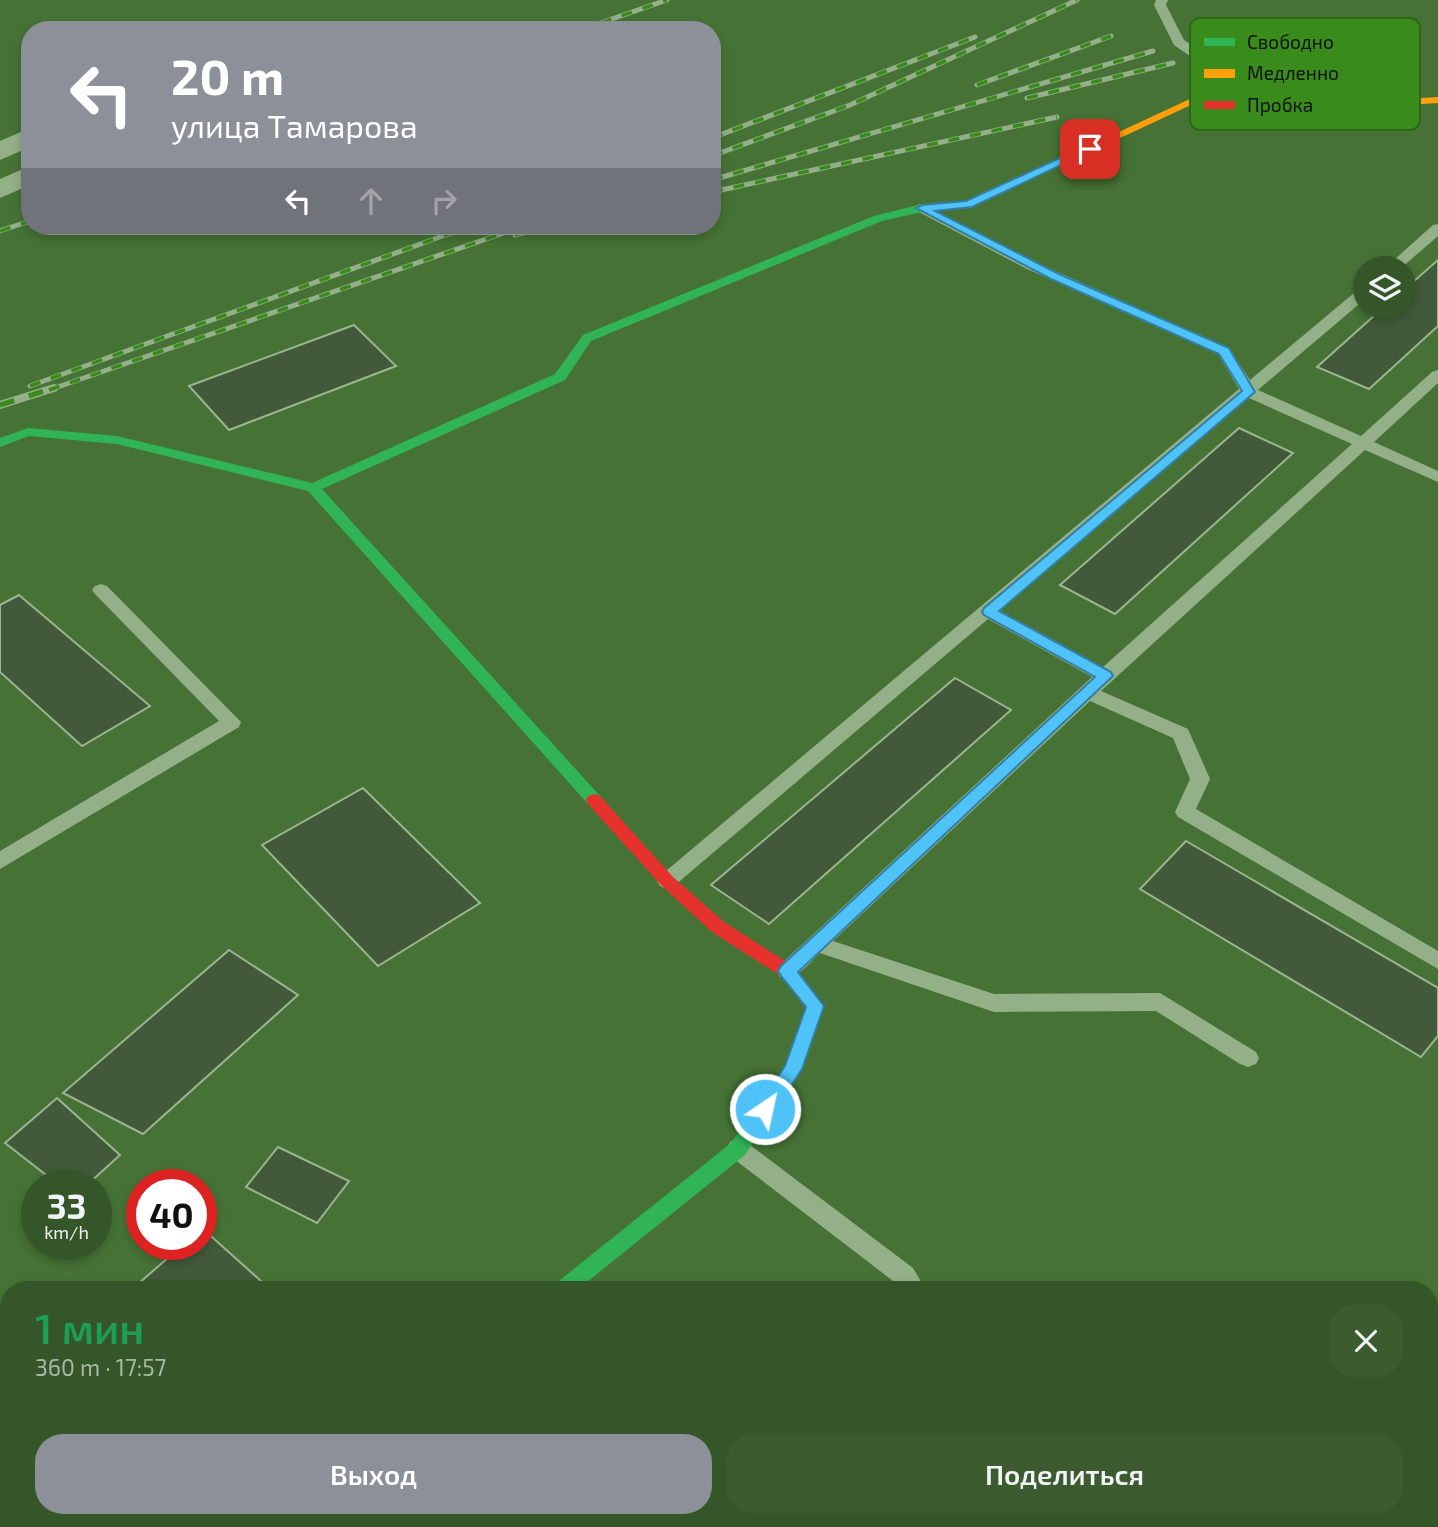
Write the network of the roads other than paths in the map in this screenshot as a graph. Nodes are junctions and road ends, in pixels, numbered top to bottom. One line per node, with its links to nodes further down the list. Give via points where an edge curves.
1 (1162, 0): 2 (lane, via 1160,5 1179,42)
2 (1190, 50)
3 (1438, 100): 4 (street)
4 (1420, 101)
5 (1190, 103): 10 (street, via 968,205)
6 (21, 141): 7 (street)
7 (0, 152)
8 (21, 179): 9 (street)
9 (0, 190)
10 (922, 208): 15 (lane, via 1067,282 1224,351); 19 (street, via 878,218 587,338 560,377)
11 (1438, 228): 12 (lane)
12 (1406, 256)
13 (1353, 301): 15 (lane)
14 (1438, 375): 17 (lane)
15 (1249, 392): 17 (lane); 21 (lane)
16 (0, 443): 19 (street, via 28,432 117,440)
17 (1364, 445): 18 (lane); 22 (lane)
18 (1438, 477)
19 (313, 488): 25 (street)
20 (101, 590): 24 (lane, via 232,722)
21 (989, 612): 22 (lane); 25 (lane)
22 (1105, 676): 23 (lane)
23 (1087, 692): 26 (lane); 27 (lane, via 1181,734 1199,779 1185,812)
24 (0, 861)
25 (667, 881): 28 (street, via 718,927)
26 (816, 943): 28 (lane); 29 (lane, via 994,1003 1160,1002)
27 (1438, 961)
28 (787, 971): 30 (street, via 815,1006 793,1069)
29 (1248, 1058)
30 (738, 1149): 31 (street); 32 (lane)
31 (573, 1281)
32 (908, 1281)

